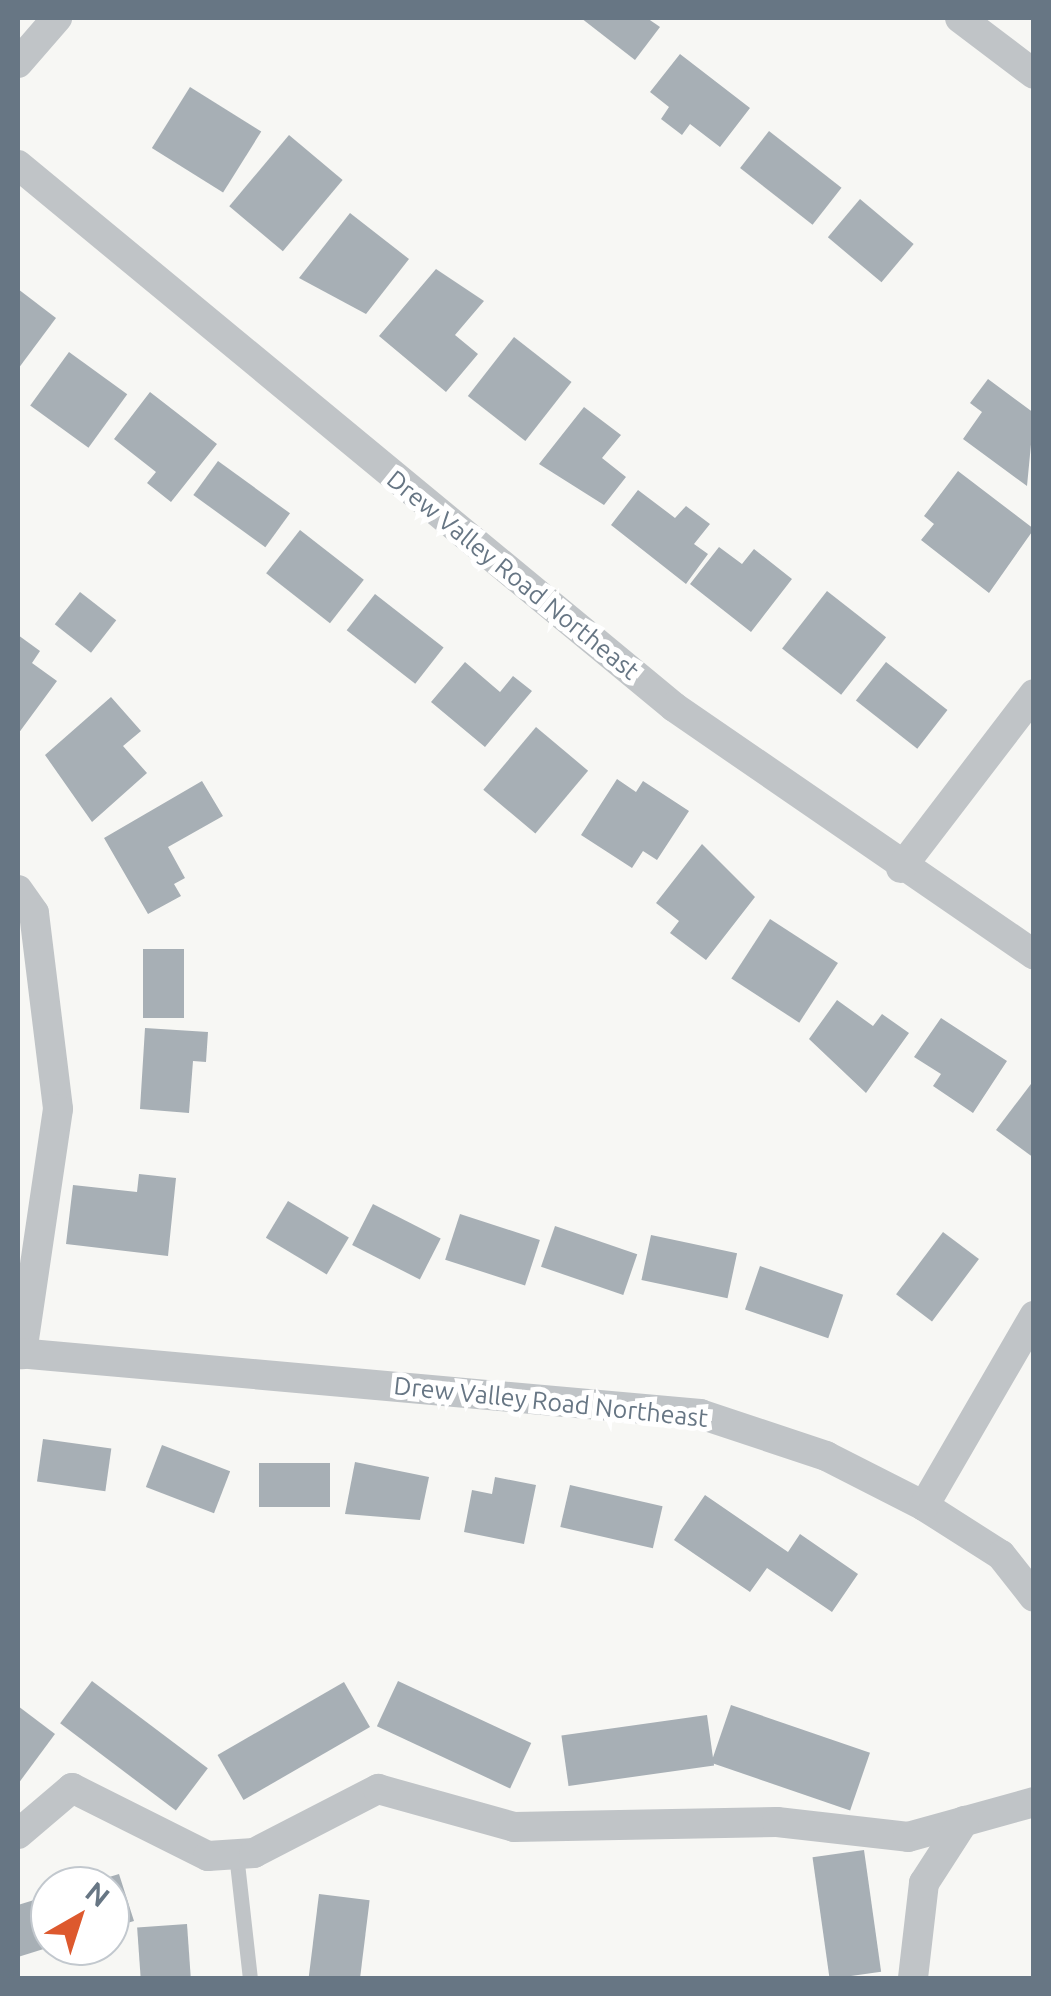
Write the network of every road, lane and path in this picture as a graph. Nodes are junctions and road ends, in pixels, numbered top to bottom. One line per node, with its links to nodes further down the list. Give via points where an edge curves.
1 (57, 18): 3 (street)
2 (960, 18): 4 (street)
3 (18, 64)
4 (1034, 74)
5 (18, 165): 7 (street, Drew Valley Road Northeast, via 674,707)
6 (1034, 694): 7 (street)
7 (901, 868): 9 (street, Drew Valley Road Northeast)
8 (18, 890): 11 (street, via 34,912 58,1109)
9 (1034, 954)
10 (1034, 1316): 12 (street)
11 (20, 1354): 12 (street, Drew Valley Road Northeast, via 700,1414 826,1456)
12 (924, 1506): 13 (street, Drew Valley Road Northeast, via 1001,1555)
13 (1034, 1598)
14 (1034, 1802): 15 (street)
15 (964, 1821): 17 (street, via 908,1837 760,1822 514,1827 378,1789); 19 (street, via 924,1882)
16 (18, 1834): 17 (street, via 72,1788 208,1856)
17 (236, 1854): 18 (lane)
18 (250, 1978)
19 (913, 1978)

